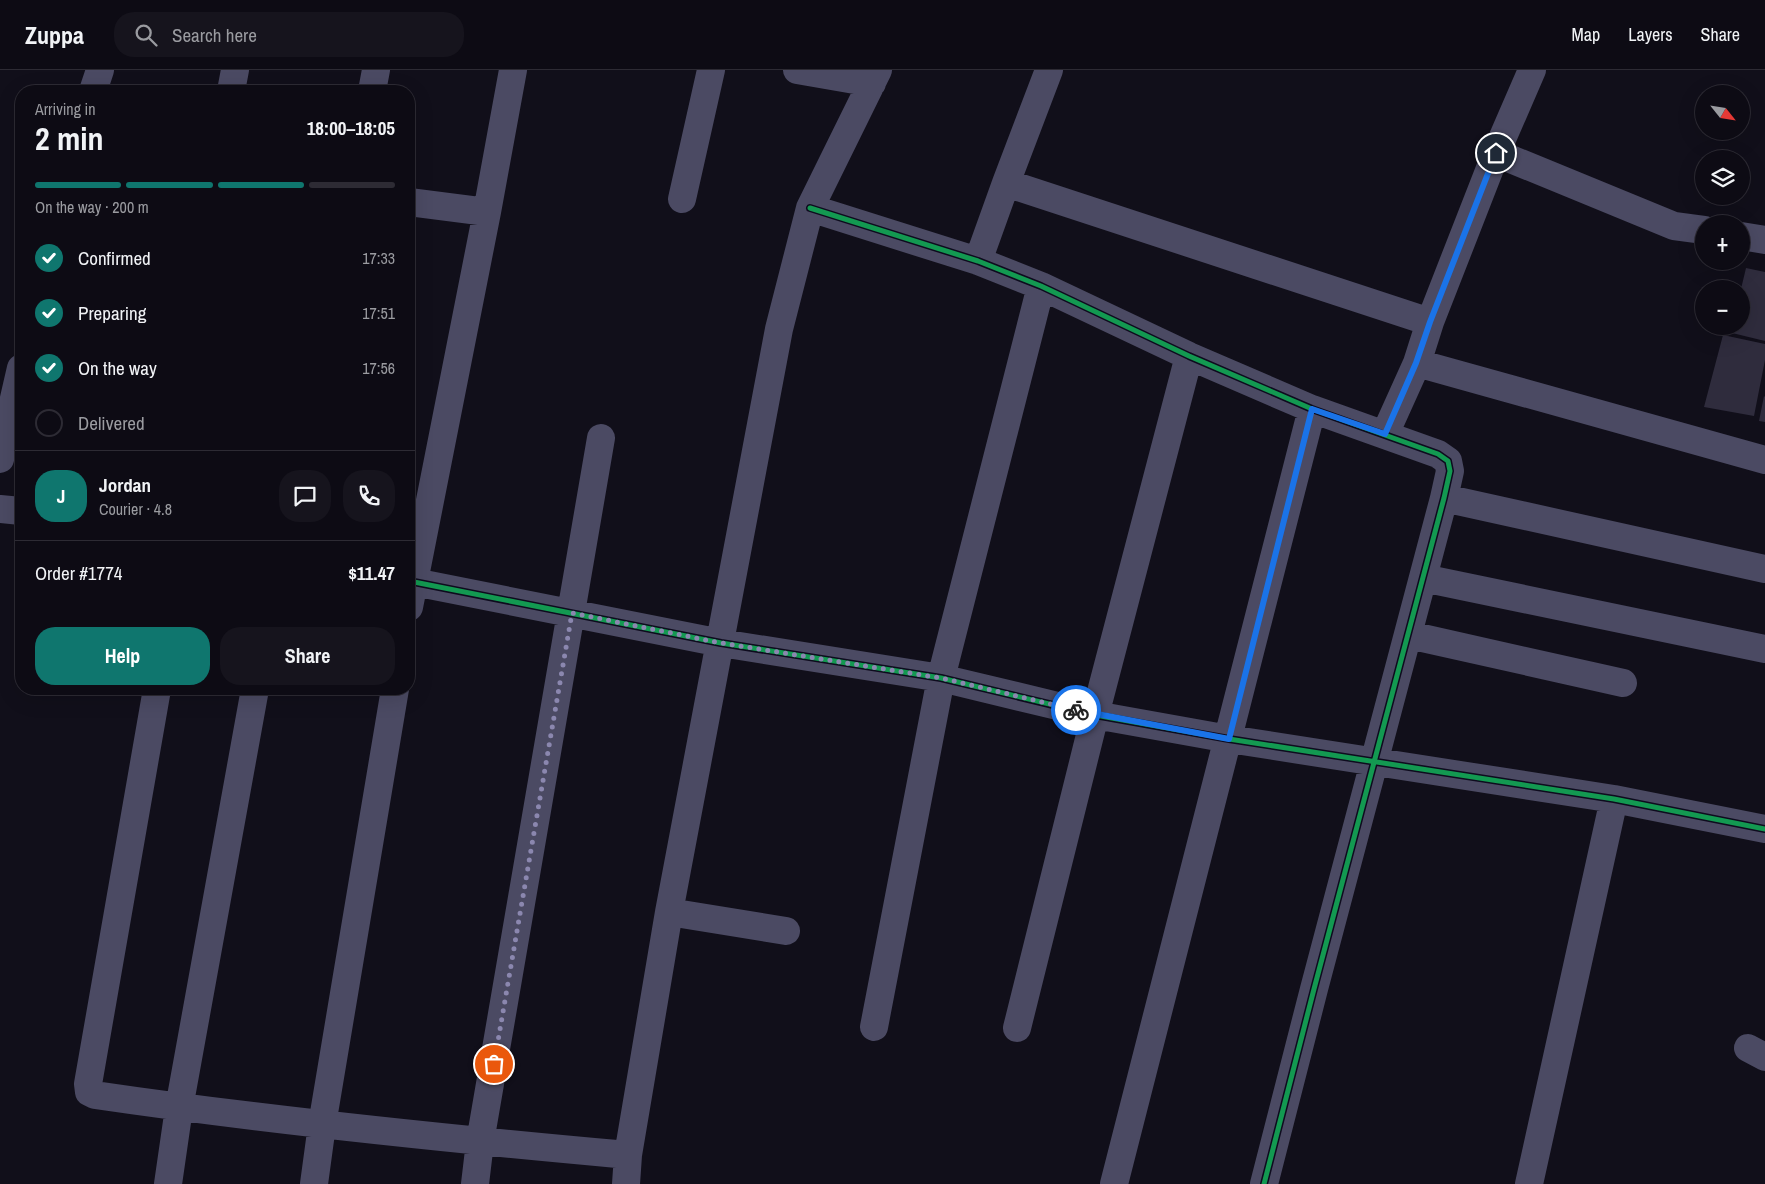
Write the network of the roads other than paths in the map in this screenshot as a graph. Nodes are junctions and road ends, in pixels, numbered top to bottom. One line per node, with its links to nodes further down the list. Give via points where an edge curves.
1 (100, 70): 10 (street)
2 (235, 70): 11 (street)
3 (376, 70): 12 (street)
4 (513, 70): 18 (street)
5 (711, 70): 15 (street)
6 (797, 70): 9 (street)
7 (1049, 70): 14 (street)
8 (1532, 70): 13 (street)
9 (875, 76): 17 (street)
10 (95, 85)
11 (232, 85)
12 (373, 85)
13 (1496, 153): 19 (street, via 1674,226); 24 (street)
14 (1006, 183): 22 (street); 24 (street)
15 (682, 199)
16 (415, 203): 18 (street)
17 (810, 208): 22 (street); 42 (street, via 779,329)
18 (487, 212): 36 (street)
19 (1695, 229)
20 (1750, 238): 21 (street)
21 (1765, 240)
22 (978, 261): 23 (street)
23 (1041, 286): 25 (street); 44 (street)
24 (1430, 322): 26 (street)
25 (1189, 356): 28 (street); 49 (street)
26 (1416, 363): 29 (street); 32 (street)
27 (15, 394): 31 (street)
28 (1312, 409): 29 (street); 50 (street)
29 (1385, 434): 33 (street, via 1448,461 1450,471)
30 (602, 438): 40 (street)
31 (0, 459)
32 (1765, 460)
33 (1444, 498): 37 (street); 38 (street)
34 (0, 509): 35 (street)
35 (15, 510)
36 (415, 565)
37 (1765, 569)
38 (1423, 578): 41 (street); 43 (street)
39 (415, 591): 40 (street)
40 (572, 613): 42 (street); 60 (street)
41 (1408, 635): 45 (street); 51 (street)
42 (721, 643): 44 (street); 54 (street)
43 (1765, 649)
44 (941, 678): 49 (street); 56 (street)
45 (1623, 683)
46 (156, 695): 58 (street, via 88,1084 89,1092 95,1095)
47 (254, 695): 58 (street)
48 (394, 695): 59 (street)
49 (1095, 715): 50 (street); 57 (street)
50 (1229, 739): 51 (street); 66 (street)
51 (1375, 762): 52 (street); 67 (street)
52 (1614, 799): 53 (street); 68 (street)
53 (1765, 829)
54 (669, 912): 55 (street); 61 (street)
55 (786, 931)
56 (874, 1027)
57 (1017, 1028)
58 (179, 1108): 59 (street); 62 (street)
59 (322, 1125): 60 (street); 63 (street)
60 (480, 1142): 61 (street); 64 (street)
61 (628, 1155): 65 (street)
62 (168, 1184)
63 (314, 1184)
64 (475, 1184)
65 (626, 1184)
66 (1114, 1184)
67 (1264, 1184)
68 (1529, 1184)

